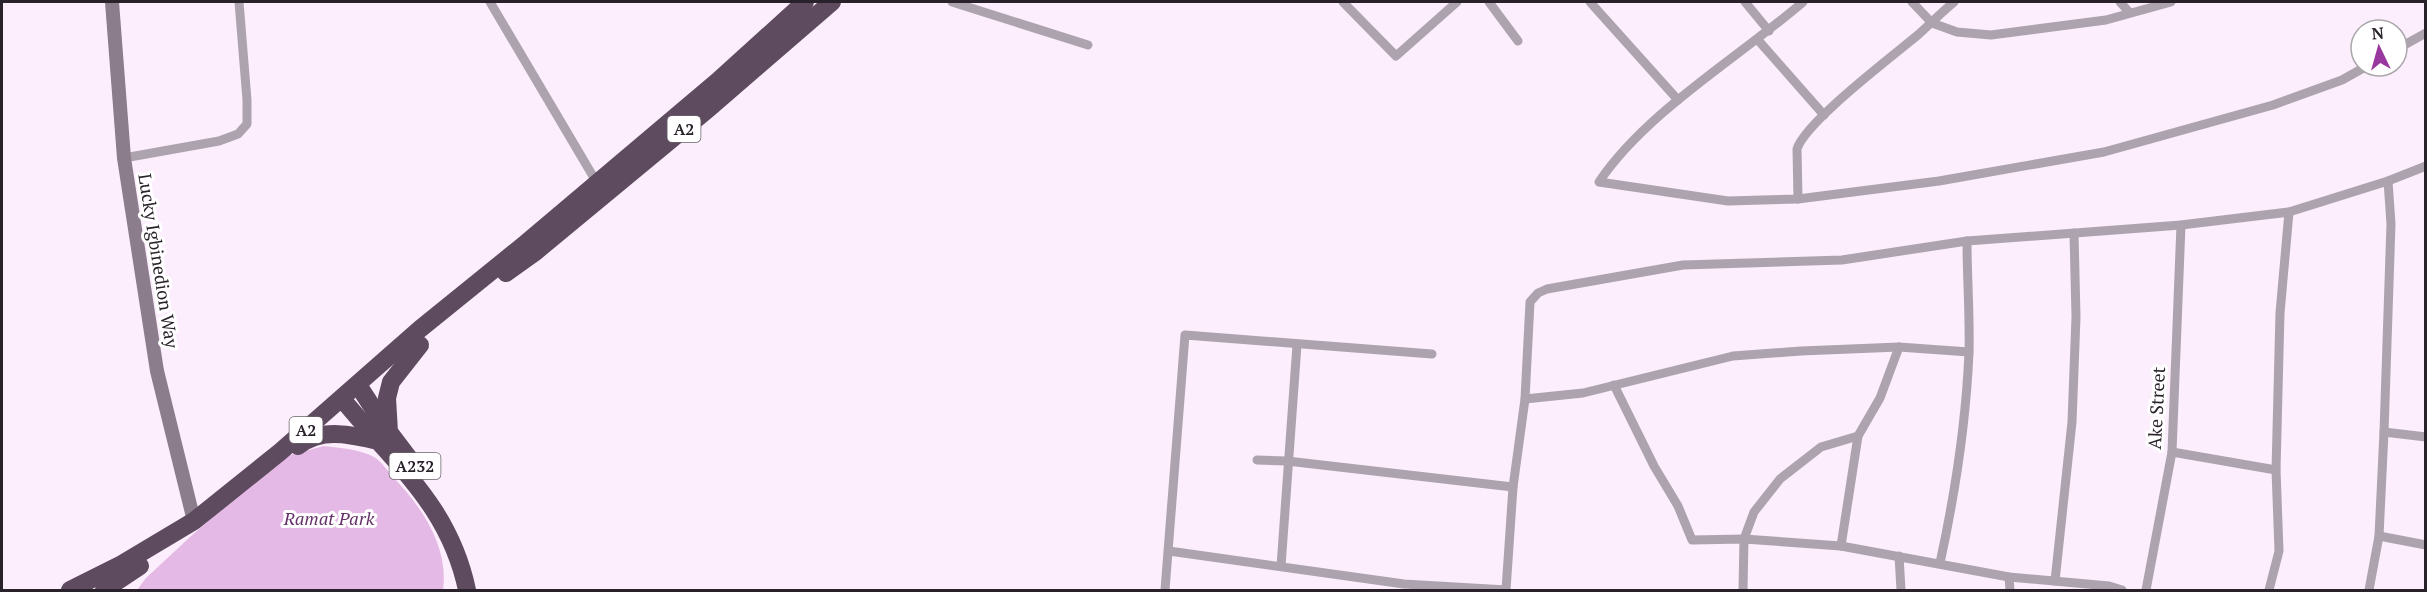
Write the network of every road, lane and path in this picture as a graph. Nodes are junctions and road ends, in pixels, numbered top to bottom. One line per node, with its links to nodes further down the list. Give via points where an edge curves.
1 (112, 2): 28 (street, Lucky Igbinedion Way)
2 (239, 2): 28 (street, via 247,124 238,134 219,141)
3 (490, 2): 31 (street)
4 (805, 2): 31 (highway, A2)
5 (832, 2): 37 (highway, A2, via 708,109)
6 (952, 2): 24 (street)
7 (1343, 2): 8 (street, via 1396,56)
8 (1457, 2)
9 (1489, 2): 22 (street)
10 (1590, 2): 26 (street)
11 (1745, 2): 19 (street)
12 (1803, 2): 19 (street)
13 (1911, 2): 18 (street)
14 (1954, 2): 18 (street)
15 (2123, 2): 17 (street)
16 (2171, 2): 17 (street)
17 (2129, 12): 18 (street, via 2106,20 1991,35 1957,32)
18 (1932, 23): 27 (street)
19 (1769, 31): 21 (street)
20 (2426, 33): 23 (street)
21 (1758, 40): 26 (street); 27 (street)
22 (1518, 41)
23 (2409, 42)
24 (1088, 45)
25 (2349, 76): 32 (street, via 2273,105 2104,152 1939,181)
26 (1678, 100): 32 (street, via 1613,161 1599,182 1728,201)
27 (1824, 115): 32 (street, via 1797,148)
28 (124, 158): 57 (street, Lucky Igbinedion Way, via 157,371)
29 (2426, 166): 30 (street)
30 (2388, 181): 33 (street); 47 (street, via 2391,224)
31 (597, 183): 37 (highway, A2)
32 (1798, 199)
33 (2289, 212): 34 (street); 55 (street, via 2280,313)
34 (2181, 225): 35 (street); 52 (street, Ake Street)
35 (2074, 233): 36 (street); 67 (street, via 2072,422)
36 (1966, 242): 41 (street); 45 (street, via 1842,260 1683,265 1547,289 1530,302)
37 (530, 249): 38 (highway, A2); 44 (highway, A2, via 420,329)
38 (420, 345): 44 (highway); 49 (highway, A232, via 391,382)
39 (1297, 345): 42 (street); 54 (street); 62 (street, via 1185,335)
40 (1899, 347): 41 (street); 43 (street, via 1732,356); 48 (street, via 1880,398)
41 (1969, 352): 64 (street, via 1953,503)
42 (1432, 354)
43 (1614, 385): 45 (street, via 1583,393); 59 (street, via 1692,540)
44 (361, 389): 46 (highway, A2); 49 (highway)
45 (1525, 399): 56 (street)
46 (345, 403): 49 (highway); 51 (highway); 57 (highway, A2)
47 (2384, 432): 50 (street); 58 (street)
48 (1858, 436): 59 (street, via 1821,447 1780,479 1754,512); 61 (street)
49 (384, 437): 51 (highway, via 327,434); 73 (highway, via 448,531); 74 (highway, A232, via 425,480 457,530)
50 (2426, 437)
51 (307, 439): 68 (highway, via 195,530)
52 (2172, 452): 55 (street); 80 (street, Ake Street)
53 (1257, 460): 54 (street)
54 (1287, 461): 56 (street); 65 (street)
55 (2276, 470): 81 (street, via 2279,551)
56 (1513, 487): 70 (street)
57 (194, 521): 71 (highway, A2)
58 (2379, 536): 60 (street); 82 (street)
59 (1744, 539): 61 (street); 76 (street)
60 (2426, 545)
61 (1841, 546): 63 (street)
62 (1168, 552): 65 (street); 75 (street)
63 (1899, 556): 64 (street); 77 (street)
64 (1940, 563): 66 (street)
65 (1281, 566): 69 (street)
66 (2009, 576): 67 (street); 78 (street)
67 (2055, 581): 79 (street, via 2109,586)
68 (119, 585): 72 (highway)
69 (1403, 587): 70 (street)
70 (1506, 590)
71 (70, 591)
72 (105, 591)
73 (466, 591)
74 (477, 591)
75 (1165, 591)
76 (1743, 591)
77 (1901, 591)
78 (2010, 591)
79 (2122, 591)
80 (2146, 591)
81 (2269, 591)
82 (2369, 591)

